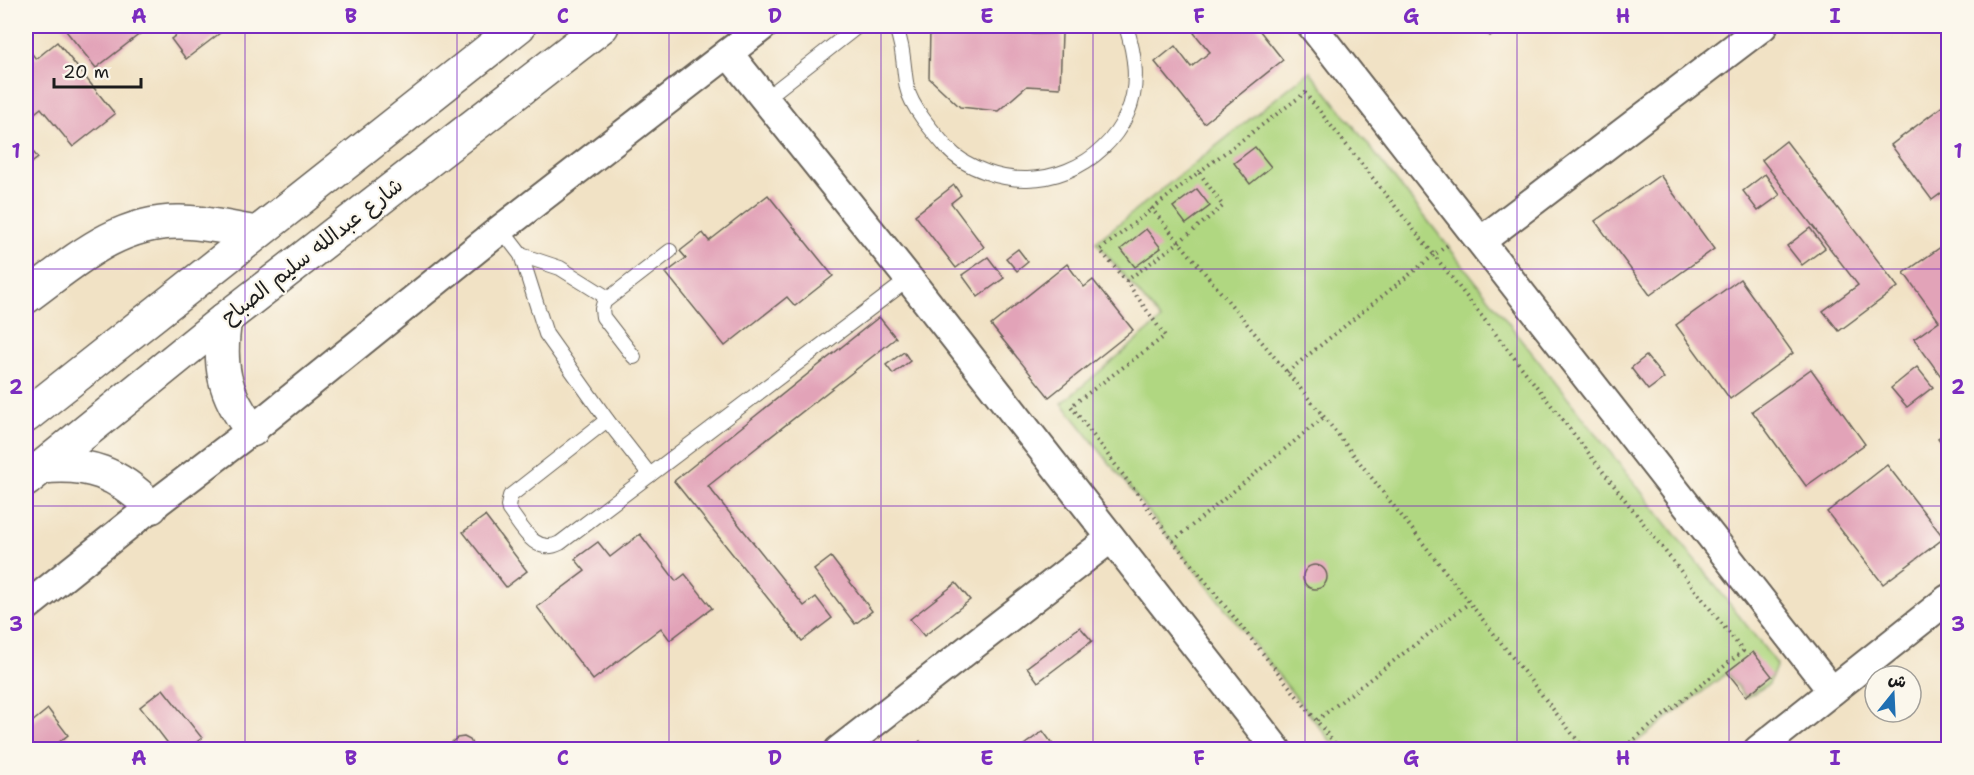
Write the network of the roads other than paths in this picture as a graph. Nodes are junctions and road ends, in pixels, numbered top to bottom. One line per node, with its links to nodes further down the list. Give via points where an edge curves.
1 (519, 26): 12 (main road)
2 (602, 26): 19 (main road, شارع عبدالله سليم الصباح)
3 (763, 26): 9 (street)
4 (858, 26): 10 (lane)
5 (895, 26): 6 (lane, via 908,90 916,109 948,149 973,167 1002,178 1032,180 1062,174 1089,160 1117,131 1127,114 1135,84 1135,54)
6 (1126, 26)
7 (1312, 26): 13 (street)
8 (1763, 26): 13 (street)
9 (728, 53): 10 (street); 11 (street)
10 (765, 99): 16 (street)
11 (501, 229): 15 (lane); 23 (street)
12 (257, 233): 17 (main road, via 182,222 135,227 93,248); 21 (main road)
13 (1476, 235): 30 (street)
14 (670, 251): 18 (lane)
15 (520, 255): 18 (lane, via 560,268); 22 (lane, via 546,334)
16 (909, 279): 25 (lane); 27 (street)
17 (26, 297)
18 (608, 298): 20 (lane, via 603,316)
19 (225, 319): 23 (main road, via 222,368 228,391); 24 (main road, شارع عبدالله سليم الصباح)
20 (634, 357)
21 (26, 416)
22 (607, 420): 25 (lane); 25 (lane, via 510,495 509,510 532,540 553,547)
23 (252, 430): 26 (street)
24 (34, 474): 26 (main road, via 66,465 91,468 114,477)
25 (650, 475)
26 (151, 507): 29 (street)
27 (1111, 538): 31 (street); 32 (street)
28 (1948, 599): 30 (street)
29 (26, 607)
30 (1832, 691): 33 (street)
31 (839, 750)
32 (1276, 750)
33 (1758, 750)

